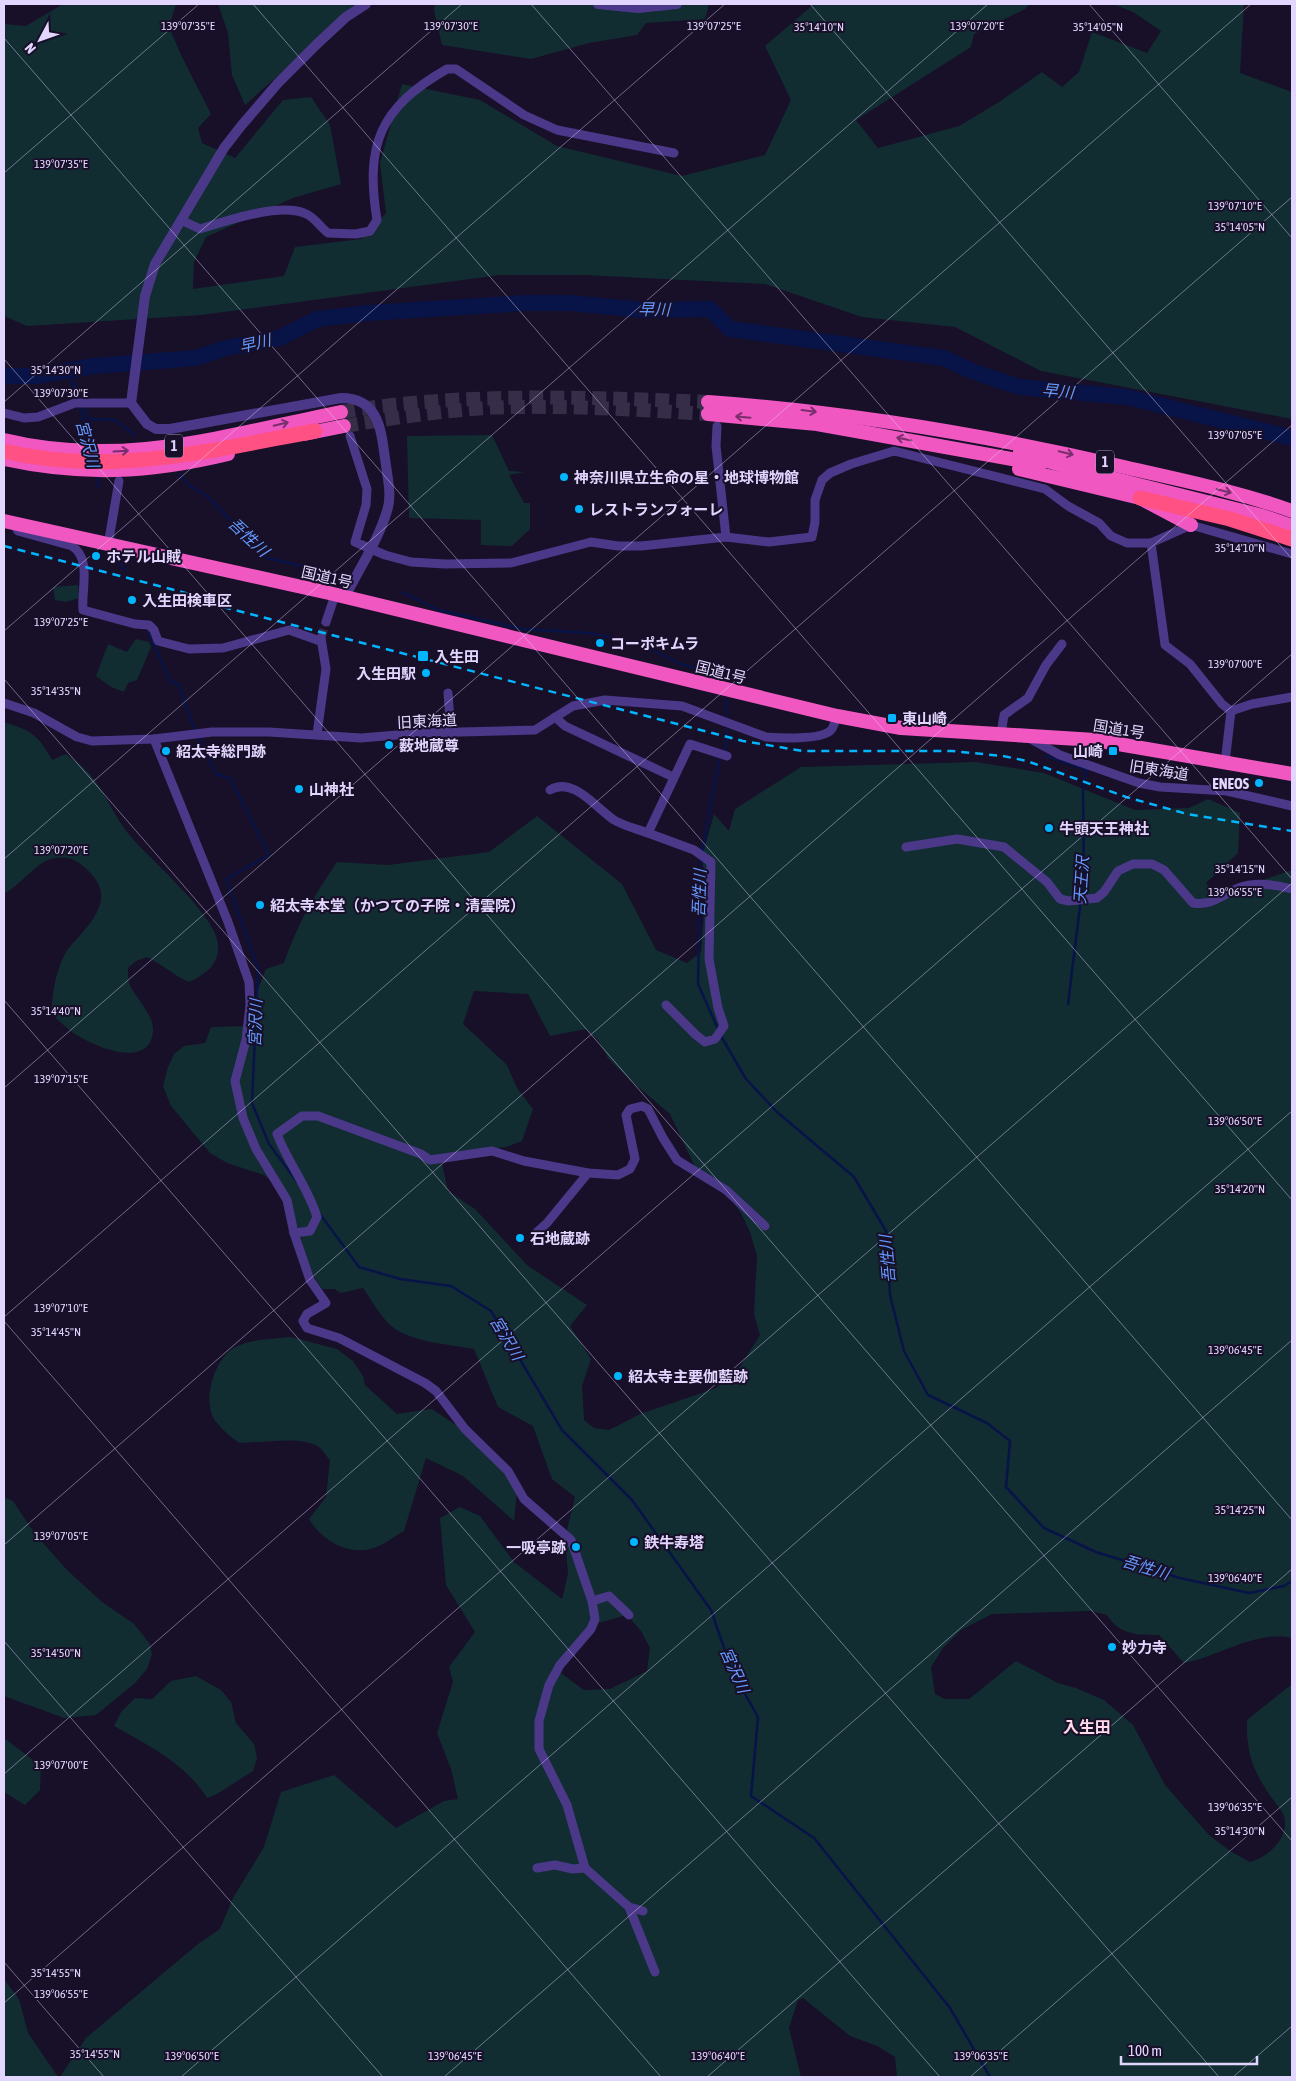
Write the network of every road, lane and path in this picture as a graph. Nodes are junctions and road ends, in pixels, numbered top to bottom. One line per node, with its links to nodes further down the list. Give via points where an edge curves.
1 (366, 4): 5 (street, via 346,17 317,44 240,126)
2 (598, 4): 3 (street, via 638,8)
3 (677, 4)
4 (674, 153): 5 (street, via 557,130 524,114 456,69 447,69 406,98 386,123 372,168 377,220 370,231 328,233 310,216 293,211)
5 (189, 224): 6 (street, via 155,264 145,296)
6 (132, 400): 7 (street, via 75,403 38,417 24,418); 27 (street, via 140,418 156,429 324,400 348,398 364,404 380,423 389,481 388,508)
7 (4, 413)
8 (345, 425): 11 (highway, 1); 12 (highway, 1, one-way to 8, via 73,451 136,450); 27 (street, via 367,489 366,505 355,542)
9 (717, 426): 23 (street, via 716,446)
10 (915, 427): 13 (highway, 1, one-way to 10, via 708,408 841,414); 16 (highway, 1, via 1023,452); 19 (highway, 1, one-way to 19, via 1046,449 1226,491)
11 (316, 430): 14 (highway, 1, via 150,461 50,460); 15 (highway, 1, via 199,461 137,470 76,471)
12 (4, 440)
13 (952, 449): 16 (highway, 1, via 1019,462); 18 (highway, 1, via 1034,473)
14 (4, 451)
15 (4, 459)
16 (1068, 467): 22 (highway, 1)
17 (119, 481): 26 (street)
18 (1140, 498): 21 (highway, 1); 24 (highway, 1, via 1230,519)
19 (1292, 511)
20 (9, 523): 26 (highway, 国道1号); 39 (street, via 18,531 72,546 79,552 84,569 83,610 149,625 158,642 189,649 223,648 289,630 320,640 326,669)
21 (1191, 525): 25 (street); 28 (street)
22 (1292, 526)
23 (726, 537): 25 (street, via 769,542 812,537 814,500 822,480 851,464 894,451 1045,490 1099,523 1111,536 1127,543); 27 (street, via 641,546 591,542 512,563 411,562)
24 (1292, 539)
25 (1151, 543): 35 (street, via 1165,644 1190,664)
26 (108, 545): 29 (highway, 国道1号)
27 (370, 550): 29 (street)
28 (1292, 554)
29 (340, 596): 30 (street); 36 (highway, 国道1号)
30 (326, 622)
31 (1062, 644): 40 (street, via 1028,698 1004,715)
32 (448, 693): 38 (street)
33 (1292, 696): 35 (street)
34 (4, 703): 42 (street, 旧東海道, via 34,713 77,738 92,741)
35 (1231, 711): 44 (street)
36 (837, 716): 37 (street, 旧東海道, via 833,728 825,734 776,737 766,737 682,706 654,703 588,701); 40 (highway, 国道1号, via 901,728)
37 (555, 717): 38 (street, 旧東海道, via 536,730); 46 (street, via 565,726)
38 (450, 733): 39 (street, 旧東海道, via 361,738)
39 (317, 734): 42 (street, 旧東海道, via 212,732)
40 (1000, 734): 41 (highway, 国道1号)
41 (1028, 737): 44 (highway, 国道1号, via 1095,740); 48 (street, 旧東海道, via 1060,755 1138,783 1227,791)
42 (154, 739): 56 (street, via 249,982 246,1040 236,1081 243,1118 256,1149 287,1200)
43 (727, 756): 46 (street, via 690,744)
44 (1225, 763): 45 (highway, 国道1号)
45 (1292, 774)
46 (673, 777): 49 (street)
47 (550, 790): 49 (street, via 556,786 568,788 594,801 614,820)
48 (1292, 806)
49 (648, 833): 52 (street, via 694,850 711,862 709,959 724,1026 715,1040 705,1042)
50 (906, 847): 51 (street, via 957,839 1004,846 1047,882 1060,898 1069,901 1097,898 1118,870 1133,864 1152,864 1164,870 1193,904 1206,905 1242,886 1274,884)
51 (1292, 889)
52 (666, 1005)
53 (588, 1173): 54 (street, via 618,1175 630,1169 635,1159 626,1115 630,1109 642,1106 648,1109 677,1160 726,1190); 55 (street); 56 (street, via 492,1152 430,1160 318,1116 302,1116 277,1134 312,1198 317,1217 310,1231)
54 (765, 1226)
55 (537, 1232)
56 (294, 1233): 57 (street, via 310,1280 326,1302 307,1314 303,1321 306,1328 339,1338 425,1382 436,1391 465,1429 508,1471 524,1500 571,1540)
57 (592, 1600): 58 (street, via 609,1596); 60 (street, via 595,1619 591,1629 560,1665 549,1685 538,1733 539,1749 567,1805)
58 (629, 1615)
59 (537, 1868): 60 (street, via 555,1864 572,1869)
60 (585, 1868): 61 (street)
61 (629, 1907): 62 (street); 63 (street)
62 (643, 1911)
63 (655, 1972)

